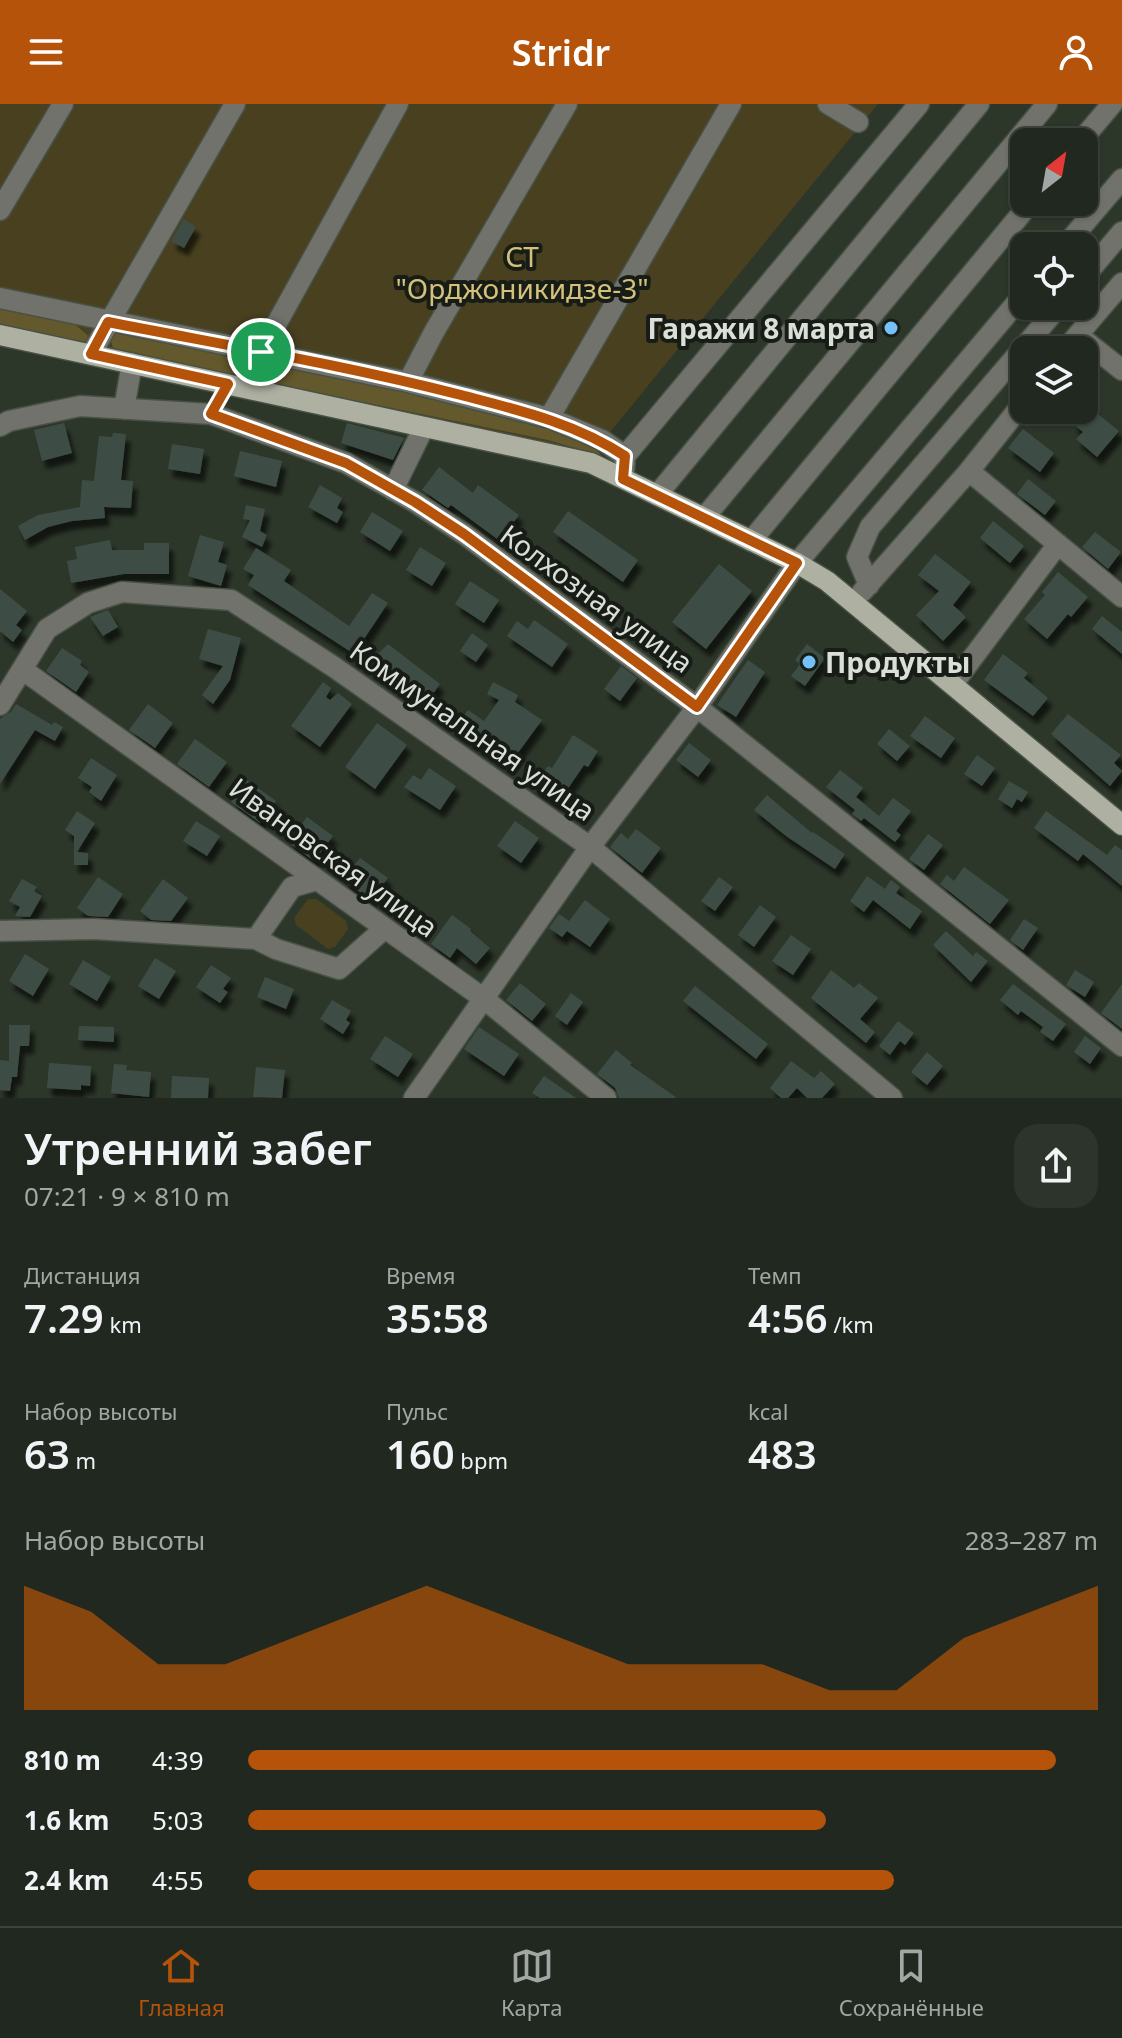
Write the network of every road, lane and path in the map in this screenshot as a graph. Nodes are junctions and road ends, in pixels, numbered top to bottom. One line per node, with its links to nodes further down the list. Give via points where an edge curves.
1 (63, 104): 14 (street)
2 (235, 104): 23 (street)
3 (398, 104): 26 (street)
4 (567, 104): 31 (street)
5 (731, 104): 35 (street)
6 (828, 104): 11 (street)
7 (919, 104): 39 (street)
8 (979, 104): 43 (street)
9 (1047, 104): 44 (street)
10 (1112, 104): 12 (street)
11 (858, 122)
12 (1092, 128)
13 (1122, 179): 16 (street)
14 (0, 210)
15 (1019, 216): 45 (street)
16 (1077, 232)
17 (1122, 232): 18 (street)
18 (1098, 260)
19 (1122, 283): 24 (street)
20 (0, 298): 23 (street)
21 (1010, 311): 47 (street)
22 (1047, 320): 48 (street, via 870,527 857,557)
23 (108, 322): 26 (street); 27 (street)
24 (1077, 336)
25 (4, 339): 27 (main road)
26 (261, 352): 31 (street)
27 (91, 354): 29 (main road)
28 (1098, 357): 30 (street)
29 (132, 363): 32 (main road); 33 (street)
30 (1122, 370)
31 (408, 382): 35 (street)
32 (228, 384): 34 (street); 38 (main road)
33 (124, 409): 34 (street, Колхозная улица); 37 (street, Колхозная улица, via 80,406)
34 (211, 414): 42 (street, Колхозная улица, via 346,463)
35 (549, 418): 39 (street, via 602,440)
36 (1010, 420): 40 (street)
37 (0, 426)
38 (424, 427): 41 (main road, via 591,463); 42 (street)
39 (625, 456): 41 (street)
40 (969, 471): 46 (street); 48 (street)
41 (623, 479): 43 (main road)
42 (393, 490): 54 (street, Колхозная улица, via 464,534)
43 (657, 495): 44 (main road)
44 (704, 518): 45 (main road)
45 (751, 541): 47 (main road)
46 (1058, 544): 49 (street); 52 (street)
47 (797, 563): 50 (main road); 54 (street)
48 (869, 585): 50 (street)
49 (1122, 597)
50 (854, 601): 52 (main road)
51 (23, 670): 53 (street, Коммунальная улица); 56 (street, Коммунальная улица, via 47,629 88,603 122,592 231,600); 57 (street, Ивановская улица)
52 (953, 684): 55 (main road)
53 (0, 705)
54 (697, 707): 56 (street); 62 (street, Колхозная улица)
55 (1122, 825)
56 (590, 847): 61 (street); 65 (street, Коммунальная улица)
57 (317, 880): 58 (street, Ивановская улица); 60 (street, via 292,887)
58 (385, 928): 60 (street, via 339,969); 61 (street, Ивановская улица)
59 (0, 931): 60 (street, via 94,929)
60 (256, 939)
61 (483, 998): 63 (street); 64 (street, Ивановская улица)
62 (1122, 1046)
63 (414, 1098)
64 (606, 1098)
65 (892, 1098)

